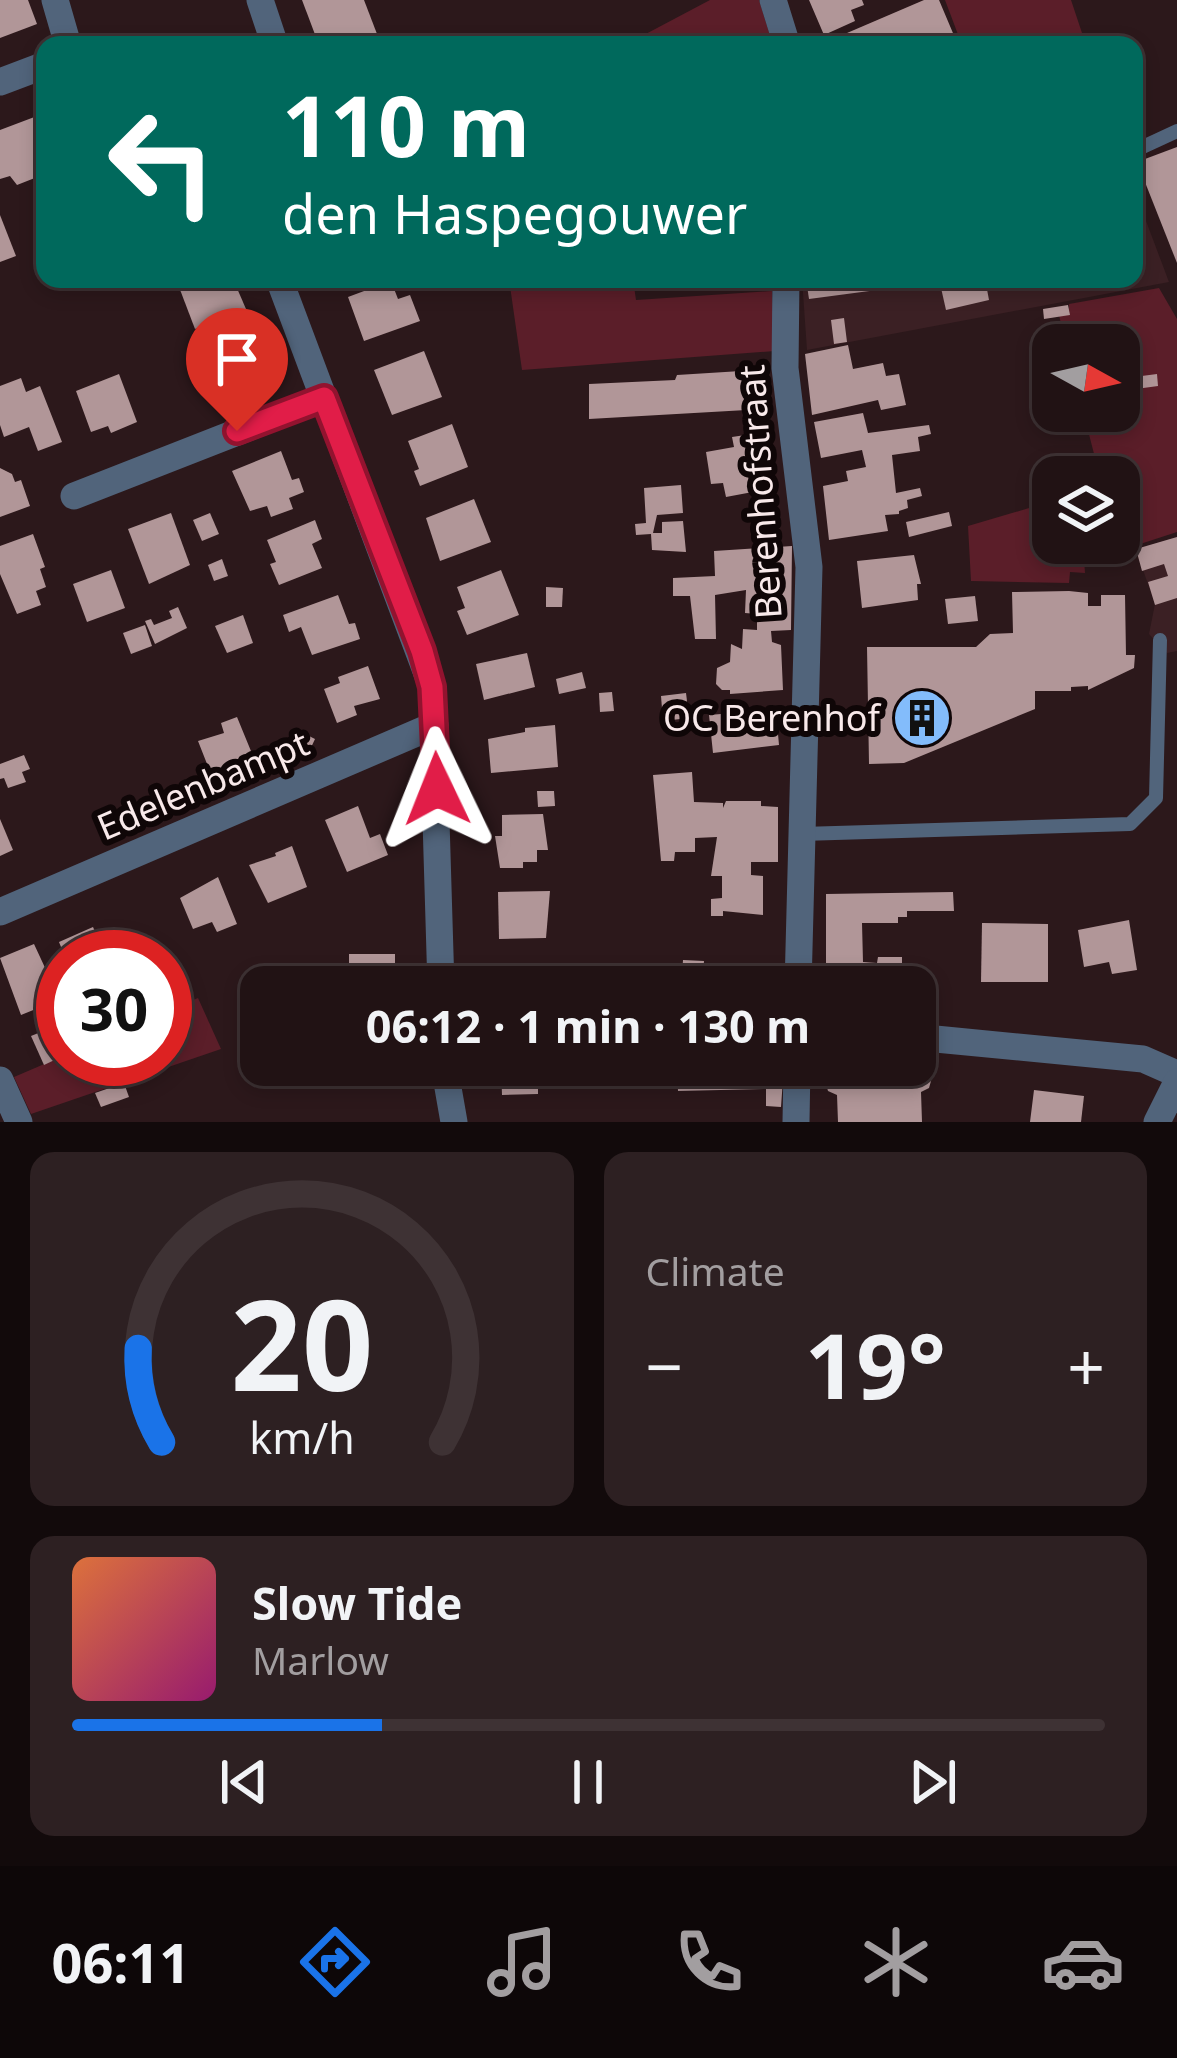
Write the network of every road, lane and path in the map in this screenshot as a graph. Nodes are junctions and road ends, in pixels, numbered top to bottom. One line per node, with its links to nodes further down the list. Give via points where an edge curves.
1 (55, 0): 4 (street)
2 (260, 0): 5 (street)
3 (773, 0): 6 (street)
4 (65, 36)
5 (272, 36)
6 (784, 36)
7 (36, 68): 8 (street)
8 (0, 82)
9 (1177, 131): 10 (lane)
10 (1143, 147)
11 (282, 288): 13 (street)
12 (785, 288): 17 (street, Berenhofstraat, via 785,368 809,567)
13 (324, 398): 14 (street); 16 (street, via 422,651)
14 (74, 496)
15 (1160, 640): 17 (lane, via 1156,798 1130,824)
16 (435, 725): 18 (street, Edelenbampt); 19 (street)
17 (802, 834): 20 (street, Berenhofstraat)
18 (0, 911)
19 (441, 966)
20 (799, 966)
21 (936, 1039): 22 (street, via 1143,1059)
22 (1177, 1078): 29 (street)
23 (0, 1080): 26 (street)
24 (447, 1086): 27 (street)
25 (797, 1086): 28 (street)
26 (19, 1122)
27 (454, 1122)
28 (796, 1122)
29 (1157, 1122)

